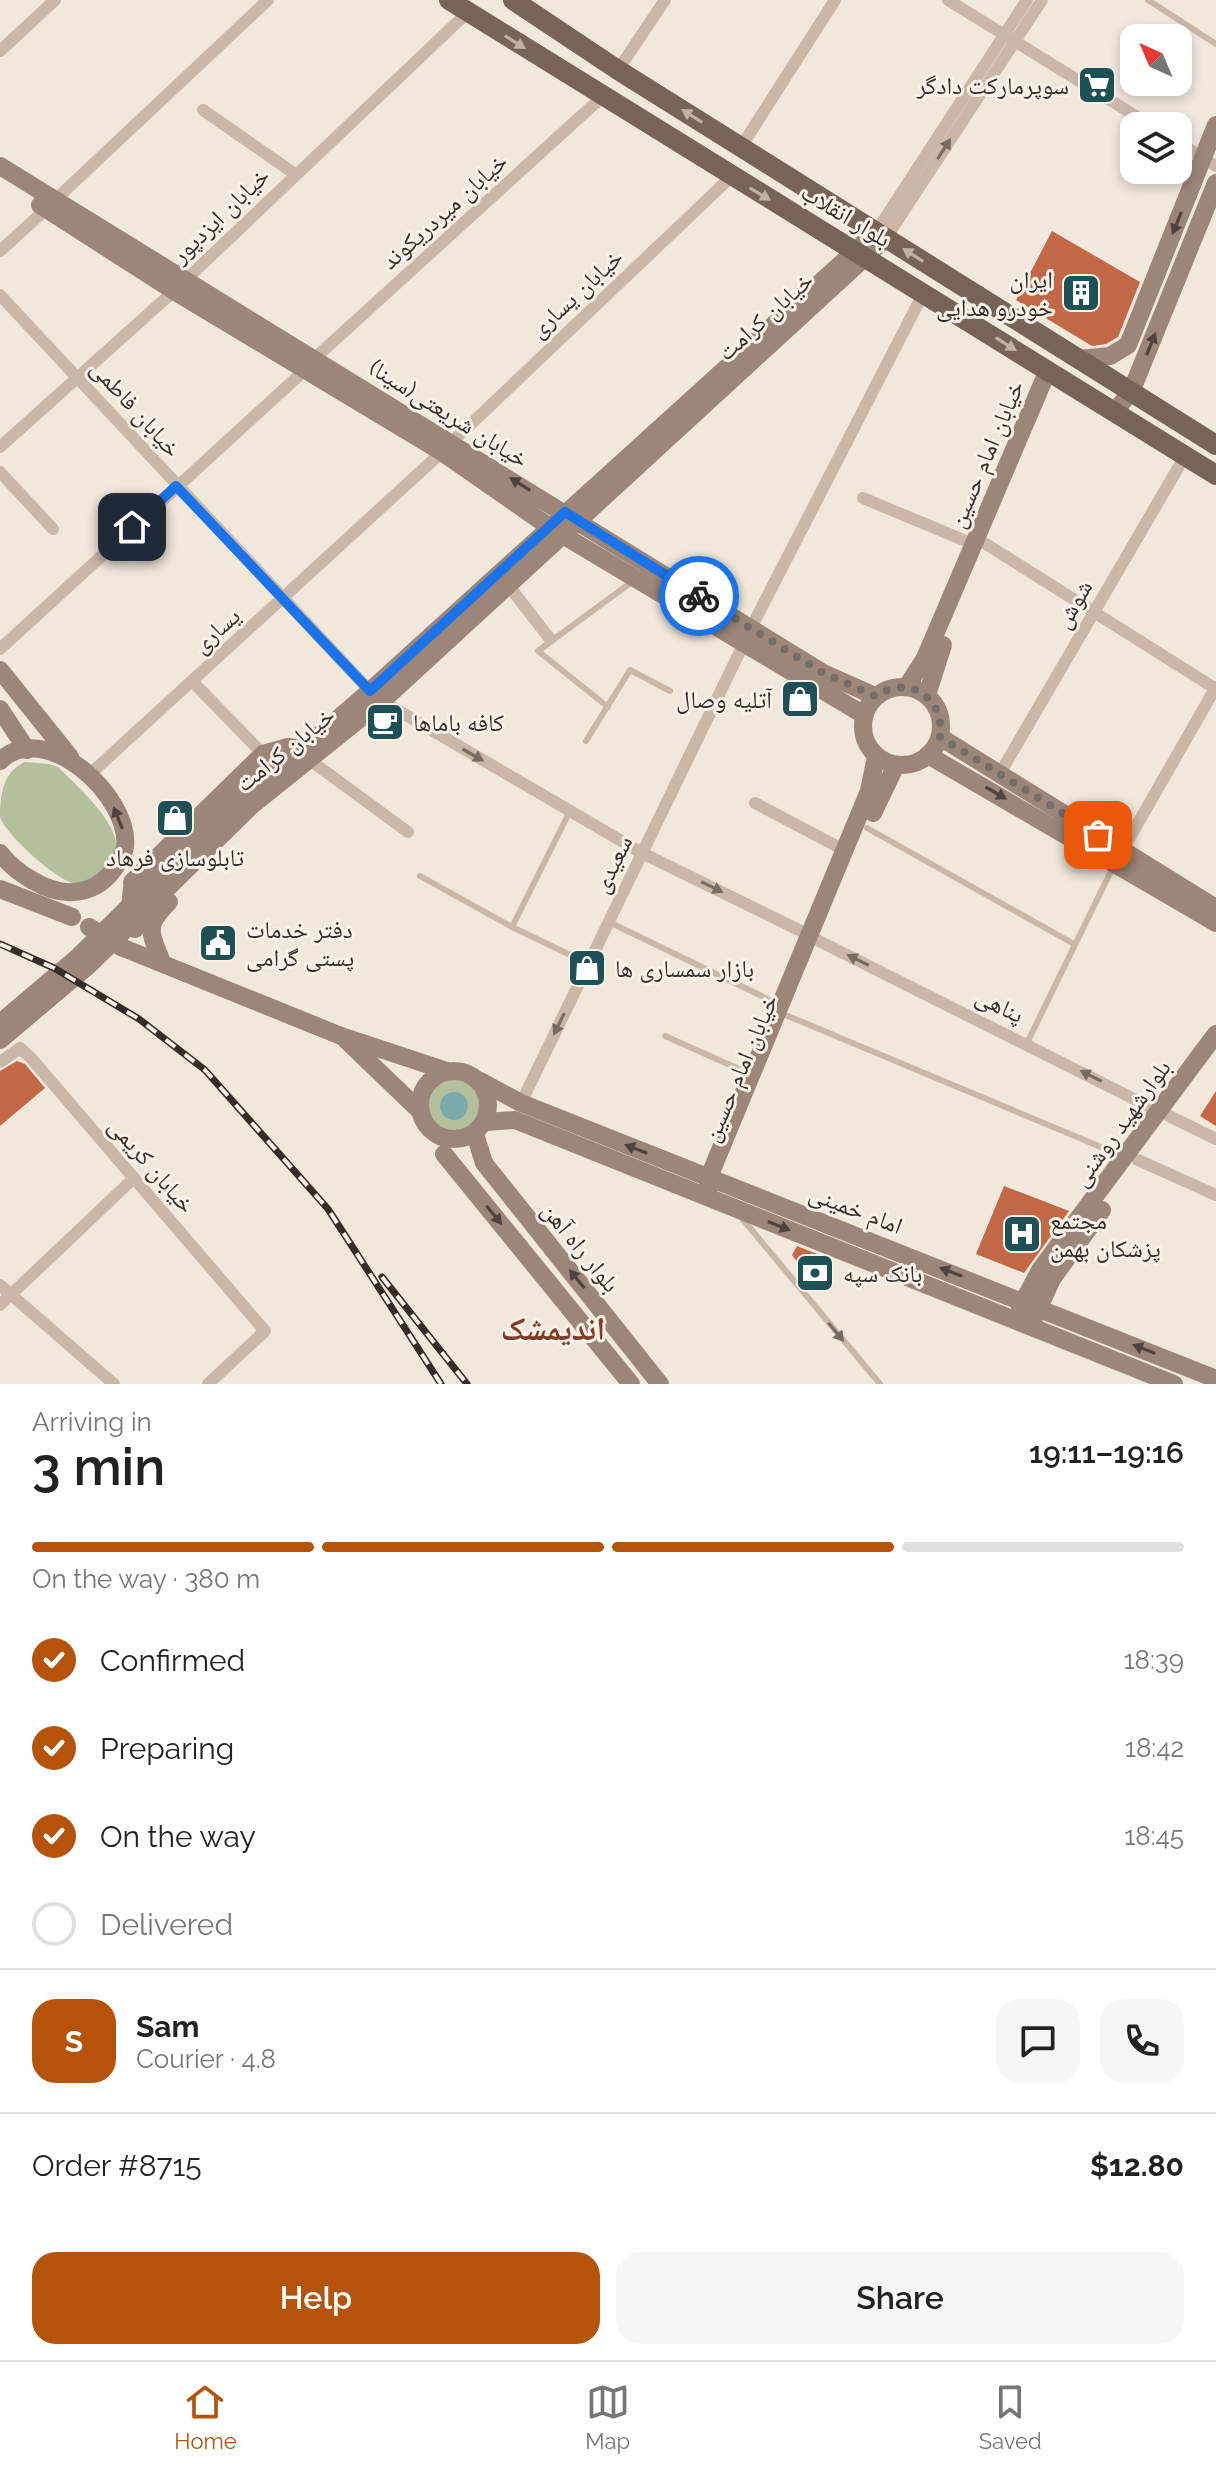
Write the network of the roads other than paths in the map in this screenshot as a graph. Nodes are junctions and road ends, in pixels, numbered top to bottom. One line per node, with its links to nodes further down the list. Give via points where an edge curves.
1 (55, 0): 14 (street)
2 (268, 0): 28 (street)
3 (449, 0): 11 (main road, بلوار انقلاب)
4 (513, 0): 15 (main road, بلوار انقلاب)
5 (665, 0): 15 (street)
6 (835, 0): 20 (street)
7 (948, 0): 12 (street)
8 (1027, 0): 12 (street)
9 (1042, 0): 12 (street)
10 (1148, 0): 13 (lane)
11 (468, 12): 16 (main road, بلوار انقلاب, one-way to 16); 24 (street, خیابان ایزدپور)
12 (1010, 38): 18 (street); 29 (street)
13 (1216, 44)
14 (0, 51)
15 (618, 70): 20 (main road, بلوار انقلاب, one-way to 15)
16 (602, 97): 25 (main road, بلوار انقلاب); 36 (street, خیابان میردریکوند)
17 (203, 110): 24 (street)
18 (1129, 112)
19 (1216, 125): 22 (main road)
20 (741, 147): 29 (main road, بلوار انقلاب)
21 (1192, 151): 22 (street)
22 (1209, 162): 35 (main road, one-way to 35, via 1128,345 1110,356)
23 (0, 166): 28 (main road, خیابان شریعتی(سینا))
24 (295, 174): 32 (street, خیابان ایزدپور)
25 (731, 177): 31 (main road, بلوار انقلاب, one-way to 31); 43 (street, خیابان یساری)
26 (0, 181): 28 (main road, خیابان شریعتی(سینا))
27 (1216, 183): 39 (main road, one-way to 27)
28 (51, 205): 30 (street); 32 (main road, خیابان شریعتی(سینا))
29 (881, 235): 31 (main road, خیابان کرامت); 35 (main road, بلوار انقلاب, one-way to 29)
30 (0, 251)
31 (860, 253): 33 (main road, بلوار انقلاب); 49 (main road, خیابان کرامت)
32 (179, 285): 36 (main road, خیابان شریعتی(سینا)); 38 (street, خیابان ایزدپور)
33 (924, 292): 37 (main road, بلوار انقلاب, one-way to 37); 57 (street, سعیدی)
34 (0, 295): 38 (street, خیابان فاطمی)
35 (1079, 359): 39 (main road, بلوار انقلاب)
36 (311, 364): 43 (main road, خیابان شریعتی(سینا)); 47 (street, خیابان میردریکوند)
37 (1052, 373): 40 (main road, بلوار انقلاب); 52 (main road, خیابان امام حسین)
38 (77, 376): 42 (street, خیابان ایزدپور); 47 (street, خیابان فاطمی)
39 (1131, 392): 40 (main road); 41 (main road, بلوار انقلاب)
40 (1114, 412): 44 (main road, بلوار انقلاب)
41 (1216, 445)
42 (0, 447)
43 (447, 447): 49 (main road, خیابان شریعتی(سینا), one-way to 43); 51 (main road, خیابان شریعتی(سینا)); 55 (street, یساری)
44 (1185, 456): 46 (main road, بلوار انقلاب); 56 (street, شوش)
45 (0, 472): 50 (street)
46 (1216, 475)
47 (176, 486): 55 (street, خیابان فاطمی); 59 (street, خیابان میردریکوند)
48 (863, 498): 52 (street)
49 (571, 516): 51 (main road, خیابان کرامت); 57 (main road, خیابان شریعتی(سینا))
50 (53, 529)
51 (558, 532): 53 (main road, خیابان شریعتی(سینا)); 54 (main road, خیابان کرامت); 66 (main road, خیابان کرامت)
52 (980, 544): 56 (street); 62 (main road, خیابان امام حسین); 65 (main road, خیابان امام حسین)
53 (636, 579): 57 (main road, خیابان شریعتی(سینا)); 58 (lane)
54 (508, 585): 58 (street); 66 (main road, خیابان کرامت)
55 (282, 599): 61 (street, یساری); 66 (street, خیابان فاطمی)
56 (1093, 612): 63 (street); 82 (street, شوش)
57 (747, 636): 67 (main road, خیابان شریعتی(سینا)); 70 (main road, خیابان شریعتی(سینا)); 90 (street, سعیدی)
58 (550, 639): 68 (lane, via 538,651)
59 (0, 649)
60 (0, 670): 79 (main road)
61 (192, 681): 74 (street); 81 (street, یساری)
62 (907, 686): 65 (main road); 67 (main road)
63 (1216, 688): 91 (street)
64 (670, 691): 68 (lane, via 630,670)
65 (927, 695): 71 (main road, via 940,714)
66 (376, 696): 75 (main road, خیابان کرامت); 84 (street, one-way to 84)
67 (875, 696): 70 (main road)
68 (608, 707): 72 (lane)
69 (0, 709): 73 (main road)
70 (864, 715): 78 (main road, via 864,737)
71 (940, 737): 76 (main road); 82 (main road)
72 (586, 741)
73 (27, 750): 77 (main road); 79 (main road)
74 (263, 754): 75 (main road, via 288,747); 93 (main road)
75 (307, 755): 86 (street); 103 (main road, via 152,921 151,934); 106 (main road, خیابان کرامت, via 243,794 79,956); 110 (main road, خیابان کرامت, via 89,965)
76 (928, 755): 80 (main road); 91 (main road, one-way to 91)
77 (2, 756)
78 (876, 756): 80 (main road); 88 (main road, via 869,791)
79 (70, 757): 81 (main road)
80 (896, 765): 85 (main road, خیابان امام حسین)
81 (89, 775): 87 (main road, one-way to 81, via 123,825)
82 (999, 775): 91 (main road)
83 (755, 803): 88 (street)
84 (570, 811): 90 (street); 100 (lane)
85 (867, 828): 101 (main road, خیابان امام حسین); 102 (lane)
86 (408, 832)
87 (125, 849): 93 (main road); 95 (main road, via 107,879)
88 (844, 850): 101 (main road)
89 (0, 853): 95 (main road, via 45,886)
90 (642, 853): 98 (street, سعیدی); 101 (street, پناهی, one-way to 101)
91 (1118, 857): 96 (main road); 99 (main road); 102 (lane)
92 (420, 876): 100 (lane)
93 (132, 885): 103 (main road, bridge, via 135,929 143,946)
94 (0, 889): 97 (main road)
95 (70, 893): 97 (main road)
96 (1216, 908)
97 (72, 917): 103 (main road, bridge, via 121,947)
98 (609, 922): 104 (street, سعیدی); 105 (lane)
99 (1216, 923)
100 (512, 927): 104 (lane)
101 (814, 938): 105 (main road, خیابان امام حسین); 111 (street, پناهی, one-way to 101)
102 (1074, 944): 111 (lane)
103 (162, 962): 108 (main road)
104 (589, 963): 117 (street, سعیدی, one-way to 117)
105 (784, 1010): 115 (main road, خیابان امام حسین); 123 (lane); 125 (main road, خیابان امام حسین)
106 (0, 1023)
107 (1216, 1034): 119 (main road, بلوارشهید روشنی)
108 (341, 1036): 114 (main road); 118 (main road)
109 (665, 1036): 115 (lane)
110 (0, 1040)
111 (1027, 1043): 119 (street, پناهی, one-way to 111)
112 (1216, 1052): 119 (main road, بلوارشهید روشنی)
113 (0, 1062): 124 (street, خیابان کریمی, via 20,1048)
114 (447, 1071): 116 (main road); 118 (main road, via 426,1086)
115 (751, 1075): 125 (main road, خیابان امام حسین)
116 (480, 1081): 117 (main road, امام خمینی); 120 (main road, via 489,1106)
117 (521, 1103): 125 (main road, امام خمینی, one-way to 117)
118 (420, 1111): 120 (main road, via 424,1123 447,1140 462,1140)
119 (1165, 1114): 121 (street, پناهی); 123 (main road, بلوارشهید روشنی)
120 (480, 1128): 127 (main road, امام خمینی, via 515,1120); 133 (main road, بلوار راه آهن, one-way to 120, via 484,1163)
121 (1216, 1139)
122 (444, 1154): 135 (main road, بلوار راه آهن, one-way to 135)
123 (1132, 1159): 126 (street); 131 (main road, بلوارشهید روشنی)
124 (134, 1178): 130 (street); 137 (street, خیابان کریمی, via 265,1331)
125 (714, 1179): 127 (main road, خیابان امام حسین); 131 (main road, امام خمینی, one-way to 125)
126 (1216, 1195)
127 (707, 1197): 128 (main road, امام خمینی)
128 (733, 1207): 134 (main road, امام خمینی, one-way to 134); 141 (lane, one-way to 141)
129 (0, 1285): 130 (street)
130 (11, 1295): 132 (street); 138 (street)
131 (1032, 1304): 134 (main road, بلوارشهید روشنی); 136 (main road, امام خمینی, one-way to 131)
132 (0, 1305)
133 (606, 1316): 135 (main road); 140 (main road, بلوار راه آهن)
134 (1023, 1324): 142 (main road, امام خمینی)
135 (587, 1330): 139 (main road, بلوار راه آهن)
136 (1216, 1379)
137 (216, 1381)
138 (114, 1384)
139 (631, 1384)
140 (660, 1384)
141 (880, 1384)
142 (1174, 1384)

